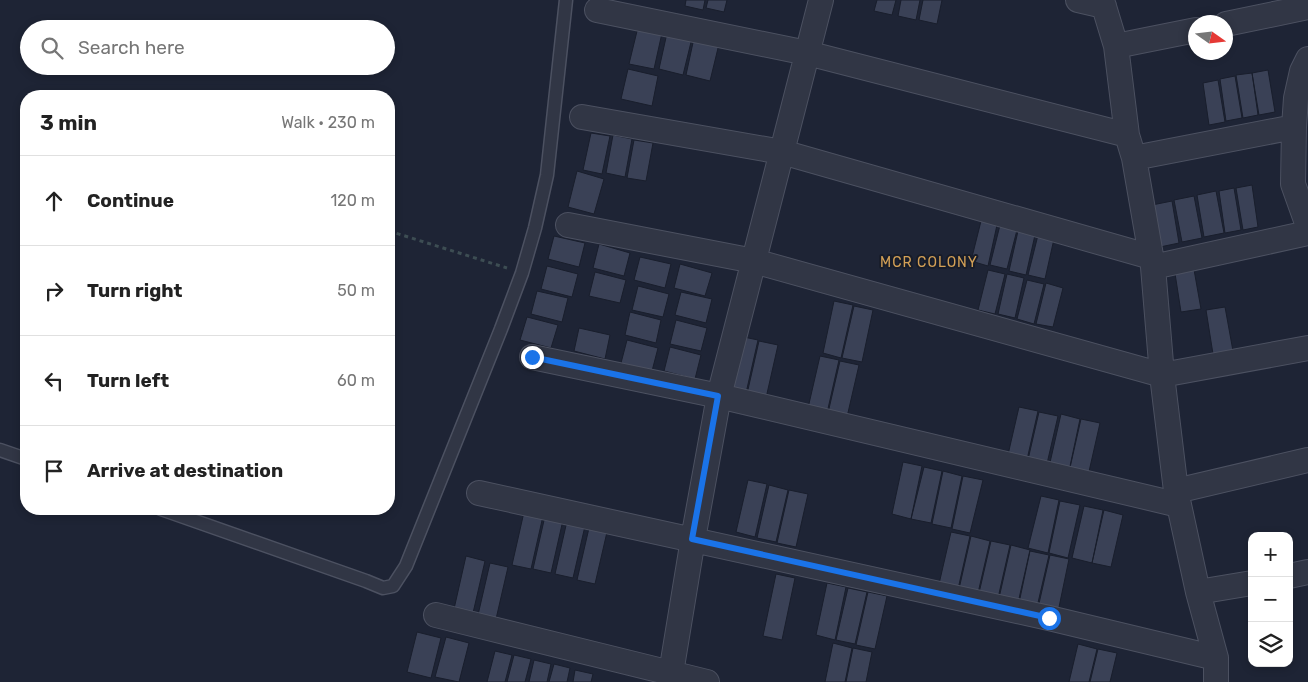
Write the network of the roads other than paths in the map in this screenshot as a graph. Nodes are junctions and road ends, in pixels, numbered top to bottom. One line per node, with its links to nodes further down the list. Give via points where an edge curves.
1 (566, 0): 30 (lane, via 547,175 522,273 406,566 392,586 383,588)
2 (821, 0): 10 (street)
3 (1078, 0): 4 (street)
4 (1103, 3): 9 (street)
5 (1308, 7): 7 (street)
6 (597, 10): 10 (street)
7 (1233, 23)
8 (1188, 32): 9 (street)
9 (1116, 46): 14 (street)
10 (808, 53): 14 (street); 15 (street)
11 (1308, 59): 13 (street, via 1296,98)
12 (582, 116): 15 (street)
13 (1294, 127): 14 (street); 17 (street, via 1293,184)
14 (1131, 146): 20 (street)
15 (782, 152): 19 (street); 20 (street)
16 (568, 225): 19 (street)
17 (1308, 226)
18 (1308, 233): 20 (street)
19 (754, 261): 23 (street); 24 (street)
20 (1152, 262): 23 (street)
21 (1308, 348): 23 (street)
22 (532, 357): 24 (street)
23 (1162, 375): 29 (street)
24 (718, 396): 29 (street); 31 (street)
25 (0, 450): 26 (lane)
26 (20, 457)
27 (1308, 460): 29 (street)
28 (479, 492): 31 (street)
29 (1177, 498): 35 (street)
30 (178, 515)
31 (692, 539): 37 (street); 38 (street)
32 (1308, 572): 33 (street)
33 (1293, 575)
34 (1248, 583): 35 (street)
35 (1198, 592): 37 (street)
36 (436, 615): 38 (street)
37 (1216, 658): 40 (street)
38 (670, 678): 39 (street)
39 (708, 682)
40 (1216, 682)

